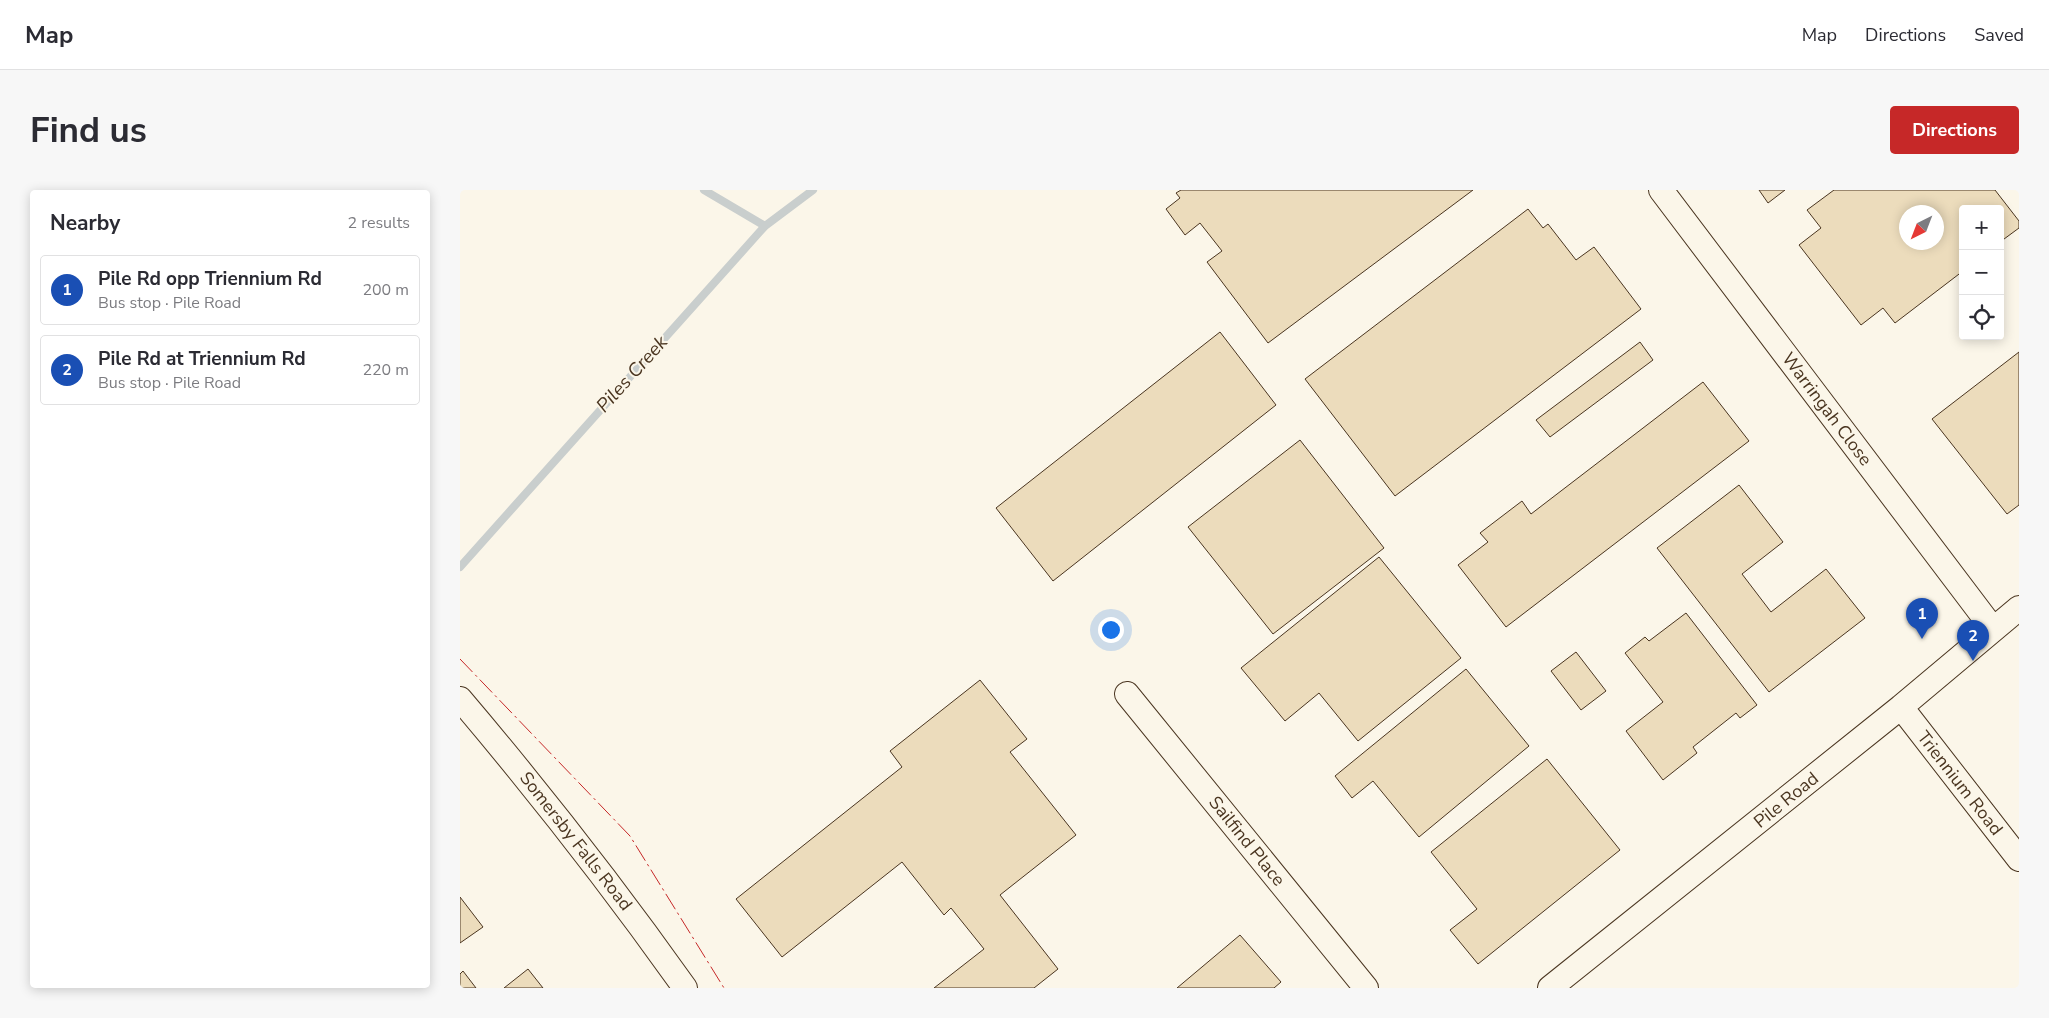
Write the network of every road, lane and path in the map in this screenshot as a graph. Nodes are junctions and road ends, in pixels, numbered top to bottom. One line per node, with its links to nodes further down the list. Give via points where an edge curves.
1 (1661, 190): 3 (street, Warringah Close)
2 (2019, 608): 3 (street, Pile Road)
3 (1993, 629): 6 (street, Pile Road)
4 (1127, 694): 9 (street, Sailfind Place)
5 (460, 699): 8 (street, Somersby Falls Road, via 614,888)
6 (1901, 707): 7 (street, Triennium Road); 10 (street, Pile Road)
7 (2019, 859)
8 (685, 988)
9 (1366, 988)
10 (1550, 988)

